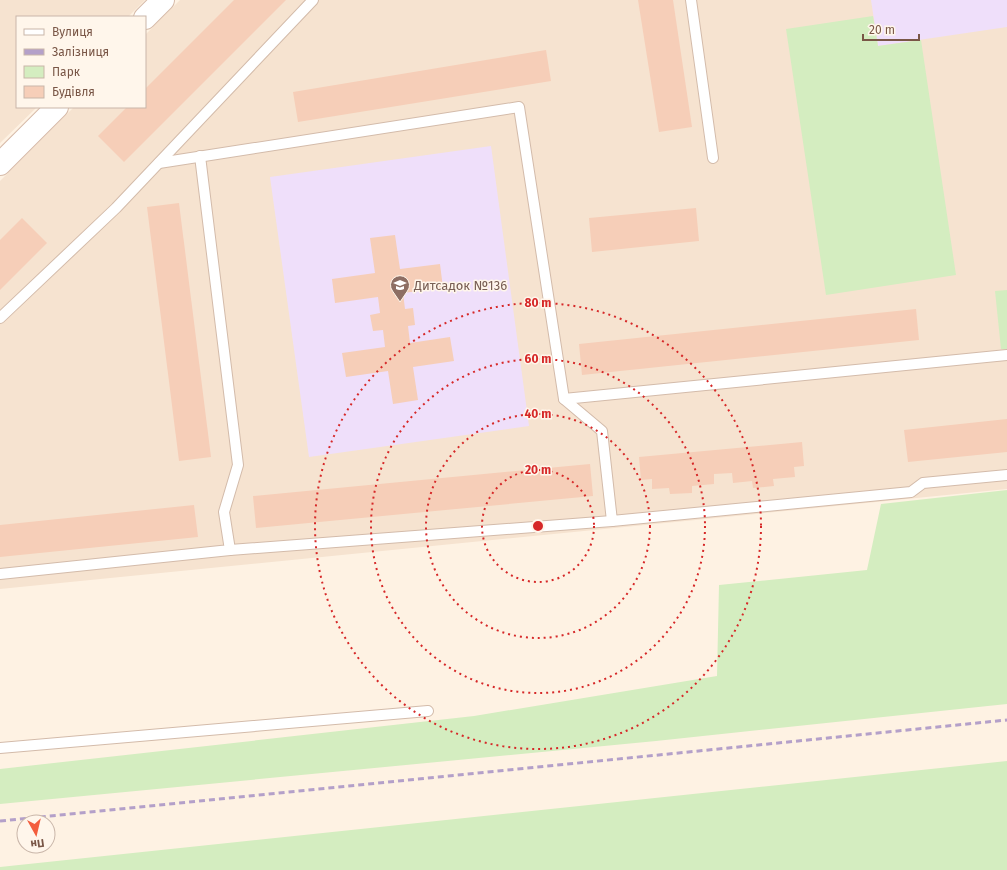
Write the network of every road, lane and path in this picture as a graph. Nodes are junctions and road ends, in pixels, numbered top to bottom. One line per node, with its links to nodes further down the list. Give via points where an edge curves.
1 (163, 0): 4 (main road)
2 (313, 0): 8 (lane)
3 (691, 0): 7 (lane)
4 (146, 17)
5 (56, 108): 9 (main road)
6 (200, 156): 8 (lane); 12 (lane, via 519,108); 15 (lane, via 238,465 224,512)
7 (713, 158)
8 (159, 163): 10 (lane, via 116,208)
9 (0, 164)
10 (0, 318)
11 (1007, 355): 12 (lane)
12 (564, 399): 14 (lane, via 602,431)
13 (1007, 475): 14 (lane, via 923,483 911,492)
14 (612, 521): 15 (lane)
15 (230, 550): 16 (lane)
16 (0, 574)
17 (428, 711): 18 (lane)
18 (0, 748)

